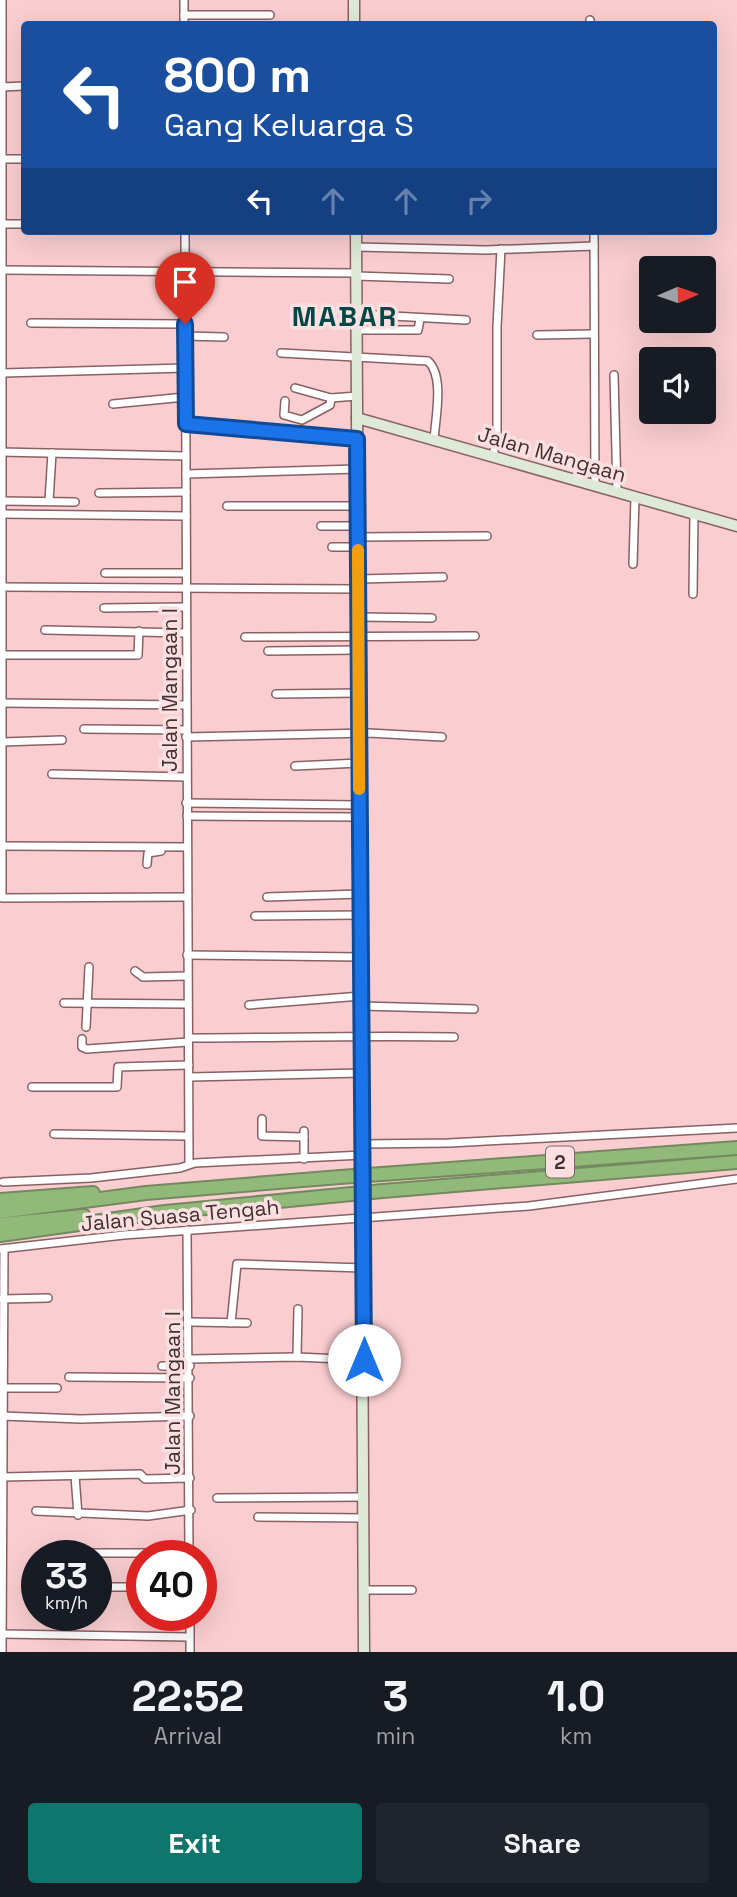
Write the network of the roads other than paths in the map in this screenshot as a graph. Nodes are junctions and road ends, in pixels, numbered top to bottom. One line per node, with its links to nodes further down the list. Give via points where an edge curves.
1 (2, 0): 9 (street)
2 (184, 0): 4 (street)
3 (354, 0): 7 (street)
4 (184, 15): 5 (street); 6 (street)
5 (270, 15)
6 (184, 21)
7 (354, 21)
8 (21, 86): 9 (street)
9 (2, 89): 10 (street)
10 (4, 159): 11 (street); 12 (street)
11 (21, 159)
12 (2, 224): 13 (street); 22 (street)
13 (21, 224)
14 (185, 235): 20 (street, Jalan Mangaan I)
15 (356, 235): 18 (street)
16 (594, 235): 17 (street)
17 (594, 246): 19 (street); 30 (street)
18 (356, 247): 19 (street); 21 (street)
19 (501, 249): 52 (street)
20 (185, 273): 21 (street); 22 (street); 28 (street, Jalan Mangaan I)
21 (356, 274): 23 (street); 24 (street)
22 (2, 275): 37 (street)
23 (449, 279)
24 (356, 314): 25 (street); 29 (street)
25 (420, 319): 26 (street); 29 (street, via 418,330)
26 (466, 320)
27 (31, 323): 28 (street)
28 (185, 324): 32 (street, Jalan Mangaan I)
29 (357, 330): 35 (street)
30 (593, 334): 31 (street); 55 (street)
31 (537, 335)
32 (186, 336): 33 (street); 36 (street, Jalan Mangaan I)
33 (224, 337)
34 (281, 353): 35 (street)
35 (357, 358): 40 (street); 48 (street, via 431,363 437,386)
36 (185, 368): 37 (street); 41 (street, Jalan Mangaan I)
37 (3, 373): 49 (street)
38 (614, 375): 57 (street)
39 (295, 388): 42 (street)
40 (357, 396): 42 (street); 45 (street)
41 (185, 397): 44 (street); 46 (street, Jalan Mangaan I)
42 (331, 397): 43 (street, via 330,405 302,420 284,415)
43 (285, 401)
44 (113, 404)
45 (357, 418): 47 (street); 48 (street, Jalan Mangaan)
46 (186, 424): 47 (street); 51 (street, Jalan Mangaan I)
47 (357, 439): 53 (street)
48 (434, 440): 52 (street, Jalan Mangaan)
49 (1, 452): 50 (street); 60 (street)
50 (52, 453): 51 (street); 61 (street)
51 (186, 456): 54 (street, Jalan Mangaan I)
52 (493, 457): 55 (street, Jalan Mangaan)
53 (357, 469): 54 (street); 64 (street)
54 (186, 474): 56 (street, Jalan Mangaan I)
55 (595, 486): 57 (street, Jalan Mangaan)
56 (186, 492): 58 (street); 68 (street, Jalan Mangaan I)
57 (617, 492): 59 (street, Jalan Mangaan)
58 (99, 493)
59 (635, 498): 66 (street, Jalan Mangaan); 74 (street)
60 (1, 501): 61 (street); 65 (street)
61 (51, 501): 62 (street); 67 (street)
62 (75, 502)
63 (227, 506): 64 (street)
64 (358, 506): 72 (street)
65 (1, 514): 67 (street); 79 (street)
66 (694, 514): 70 (street, Jalan Mangaan); 81 (street)
67 (54, 515): 68 (street)
68 (186, 516): 76 (street, Jalan Mangaan I)
69 (321, 526): 72 (street)
70 (737, 526)
71 (487, 536): 72 (street)
72 (358, 537): 73 (street); 78 (street)
73 (332, 547)
74 (633, 564)
75 (105, 573): 76 (street)
76 (186, 573): 80 (street, Jalan Mangaan I)
77 (443, 577): 78 (street)
78 (359, 584): 80 (street); 84 (street)
79 (1, 587): 80 (street); 96 (street)
80 (186, 587): 82 (street, Jalan Mangaan I)
81 (693, 594)
82 (186, 607): 83 (street); 88 (street, Jalan Mangaan I)
83 (103, 608)
84 (359, 617): 85 (street); 89 (street)
85 (432, 618)
86 (45, 630): 87 (street)
87 (139, 631): 88 (street); 96 (street, via 138,655)
88 (186, 633): 100 (street, Jalan Mangaan I)
89 (360, 636): 90 (street); 92 (street); 94 (street)
90 (475, 636)
91 (245, 637): 92 (street)
92 (309, 637): 93 (street)
93 (310, 650): 94 (street); 95 (street)
94 (360, 650): 97 (street)
95 (268, 651)
96 (2, 655): 99 (street)
97 (359, 693): 98 (street); 103 (street)
98 (276, 694)
99 (2, 703): 100 (street); 106 (street)
100 (186, 705): 102 (street, Jalan Mangaan I)
101 (84, 729): 102 (street)
102 (186, 733): 103 (street); 110 (street, Jalan Mangaan I)
103 (359, 734): 104 (street); 107 (street)
104 (442, 737)
105 (62, 740): 106 (street)
106 (2, 742): 115 (street)
107 (359, 763): 108 (street); 112 (street)
108 (295, 766)
109 (52, 774): 110 (street)
110 (187, 777): 111 (street, Jalan Mangaan I)
111 (187, 803): 112 (street); 113 (street, Jalan Mangaan I)
112 (359, 805): 114 (street)
113 (187, 816): 114 (street); 116 (street, Jalan Mangaan I)
114 (359, 817): 118 (street)
115 (2, 846): 116 (street); 119 (street, via 2,898)
116 (187, 849): 117 (street, via 150,852); 119 (street, Jalan Mangaan I)
117 (147, 864)
118 (360, 894): 120 (street); 121 (street)
119 (187, 897): 123 (street, Jalan Mangaan I)
120 (267, 897)
121 (360, 915): 122 (street); 124 (street)
122 (255, 916)
123 (187, 955): 124 (street); 127 (street, Jalan Mangaan I)
124 (360, 957): 128 (street)
125 (89, 967): 130 (street)
126 (135, 971): 127 (street, via 143,977)
127 (187, 976): 131 (street, Jalan Mangaan I)
128 (361, 1001): 132 (street); 133 (street); 135 (street)
129 (64, 1003): 130 (street)
130 (88, 1003): 131 (street); 134 (street)
131 (187, 1004): 138 (street, Jalan Mangaan I)
132 (249, 1005)
133 (474, 1009)
134 (86, 1027)
135 (361, 1035): 136 (street); 138 (street); 140 (street)
136 (454, 1037)
137 (82, 1039): 138 (street, via 82,1047 87,1049)
138 (189, 1040): 139 (street, Jalan Mangaan I)
139 (188, 1065): 141 (street, Jalan Mangaan I); 142 (street, via 118,1067 117,1087)
140 (363, 1073): 141 (street); 148 (street)
141 (190, 1077): 146 (street, Jalan Mangaan I)
142 (32, 1087)
143 (262, 1119): 149 (street, via 262,1136 304,1134)
144 (737, 1128): 148 (street)
145 (54, 1134): 146 (street)
146 (188, 1136): 150 (street, Jalan Mangaan I)
147 (737, 1148): 154 (highway, 2, bridge)
148 (363, 1149): 149 (street); 158 (street)
149 (304, 1159): 150 (street)
150 (189, 1163): 153 (street, via 180,1168 91,1178)
151 (737, 1163): 157 (highway, 2, bridge)
152 (737, 1179): 158 (street, Jalan Suasa Tengah, via 529,1206)
153 (3, 1182)
154 (174, 1190): 155 (highway); 156 (highway, 2)
155 (0, 1200)
156 (0, 1212)
157 (165, 1212): 159 (highway, 2); 161 (highway)
158 (363, 1219): 160 (street, Jalan Suasa Tengah); 163 (street)
159 (0, 1224)
160 (187, 1230): 162 (street, Jalan Suasa Tengah); 167 (street, Jalan Mangaan I)
161 (0, 1235)
162 (2, 1249): 164 (street)
163 (363, 1268): 168 (street, via 237,1265); 172 (street)
164 (2, 1293): 165 (street); 170 (street)
165 (48, 1298)
166 (298, 1309): 171 (street)
167 (190, 1322): 168 (street); 173 (street, Jalan Mangaan I)
168 (231, 1323): 169 (street)
169 (247, 1323)
170 (2, 1352): 177 (street)
171 (297, 1357): 172 (street); 173 (street)
172 (364, 1360): 185 (street)
173 (190, 1362): 174 (street); 176 (street, Jalan Mangaan I)
174 (162, 1366)
175 (69, 1377): 176 (street)
176 (190, 1378): 180 (street, Jalan Mangaan I)
177 (3, 1388): 178 (street); 179 (street)
178 (57, 1388)
179 (2, 1416): 180 (street); 182 (street)
180 (190, 1416): 183 (street, Jalan Mangaan I)
181 (75, 1476): 182 (street); 183 (street); 188 (street)
182 (3, 1478): 191 (street)
183 (190, 1478): 186 (street, Jalan Mangaan I)
184 (217, 1497): 185 (street)
185 (363, 1497): 190 (street)
186 (191, 1510): 188 (street, via 148,1516); 192 (street, Jalan Mangaan I)
187 (36, 1511): 188 (street)
188 (78, 1515)
189 (258, 1517): 190 (street)
190 (364, 1518): 194 (street)
191 (2, 1523): 193 (street)
192 (190, 1540)
193 (2, 1547): 196 (street)
194 (364, 1590): 195 (street); 202 (street)
195 (412, 1590)
196 (1, 1607): 198 (street)
197 (189, 1631): 199 (street)
198 (2, 1634): 199 (street); 200 (street)
199 (189, 1637): 201 (street)
200 (2, 1652)
201 (190, 1652)
202 (364, 1652)

